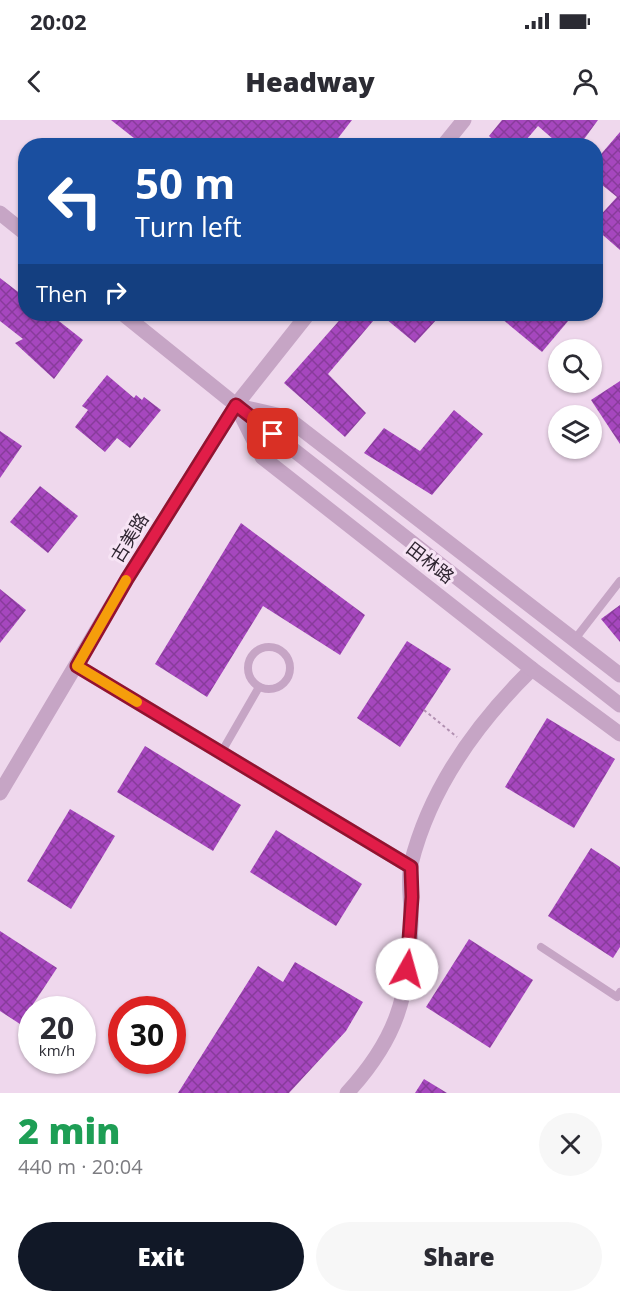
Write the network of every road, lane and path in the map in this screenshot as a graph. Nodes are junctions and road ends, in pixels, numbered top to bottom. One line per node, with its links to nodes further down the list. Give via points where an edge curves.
1 (464, 120): 2 (street)
2 (449, 138)
3 (0, 213): 4 (street)
4 (18, 228)
5 (132, 321): 7 (street, 田林路)
6 (302, 321): 7 (street, 古美路)
7 (236, 405): 9 (street, 田林路, via 286,417); 10 (street, 古美路); 11 (street, 田林路, via 262,456); 14 (street, 田林路)
8 (620, 580): 9 (lane)
9 (575, 639): 12 (street, 田林路)
10 (77, 666): 18 (street); 19 (street, 古美路)
11 (532, 669): 16 (street, 田林路); 17 (street, via 505,695)
12 (620, 675)
13 (259, 687): 13 (lane, via 273,689 289,675 289,662 275,648 257,651 249,662 249,677); 18 (lane)
14 (620, 705)
15 (424, 710): 17 (path)
16 (620, 734)
17 (466, 745): 20 (street, via 424,821)
18 (221, 753): 20 (street)
19 (0, 793)
20 (411, 867): 23 (street, via 410,951 401,1004 389,1039)
21 (542, 947): 22 (lane, via 617,997)
22 (620, 992)
23 (348, 1093)

